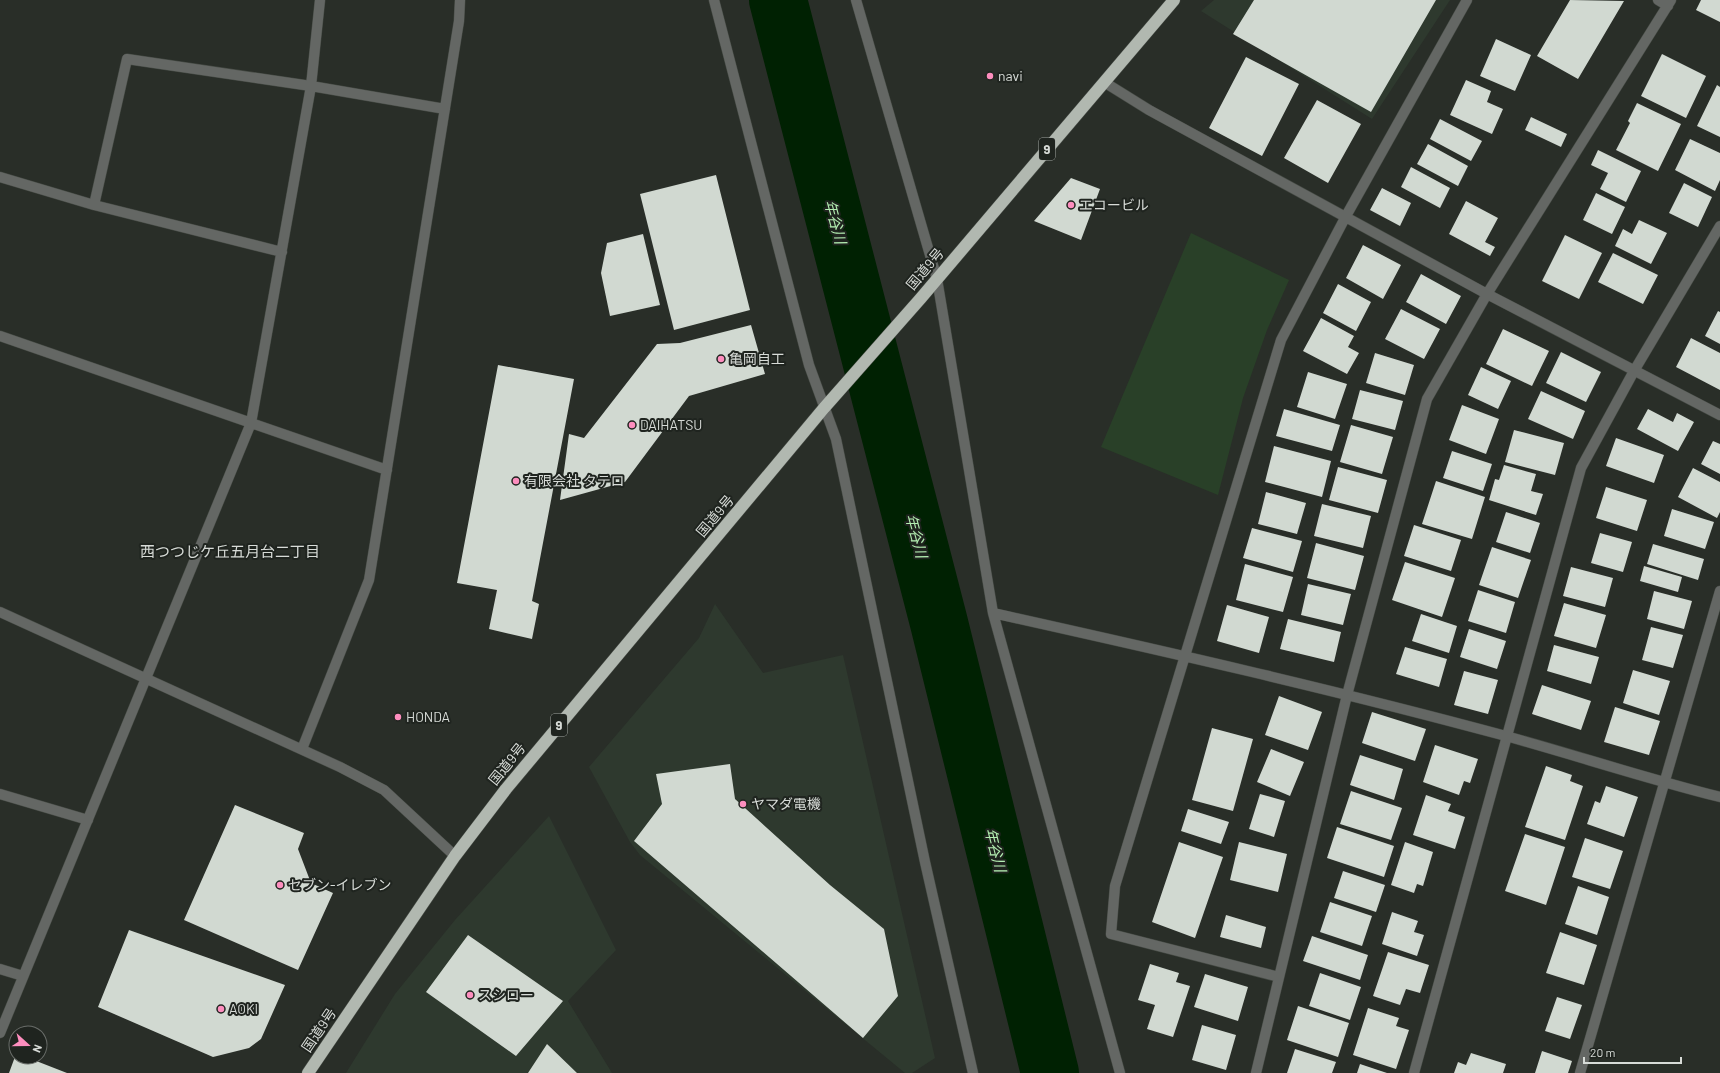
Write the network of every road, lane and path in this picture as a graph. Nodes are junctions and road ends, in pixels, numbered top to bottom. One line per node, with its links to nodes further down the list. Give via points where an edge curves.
1 (320, 0): 10 (street)
2 (460, 0): 11 (street)
3 (714, 0): 21 (street, via 809,365)
4 (856, 0): 17 (street)
5 (1174, 0): 9 (highway, 国道9号 / 9)
6 (1467, 0): 14 (street)
7 (1658, 0): 8 (street)
8 (1669, 3): 18 (street)
9 (1104, 82): 14 (street, via 1149,110); 17 (highway, 国道9号 / 9)
10 (312, 86): 11 (street); 13 (street, via 127,59); 16 (street)
11 (445, 109): 24 (street)
12 (0, 177): 13 (street)
13 (94, 205): 16 (street)
14 (1346, 216): 18 (street); 28 (street, via 1281,340)
15 (1720, 226): 20 (street)
16 (282, 252): 23 (street)
17 (937, 279): 21 (highway, 国道9号 / 9); 27 (street)
18 (1488, 294): 20 (street); 30 (street, via 1427,399)
19 (0, 336): 23 (street)
20 (1634, 370): 22 (street); 31 (street, via 1581,468)
21 (824, 408): 37 (highway, 国道9号 / 9, via 506,789); 43 (street, via 836,439 925,862)
22 (1720, 415)
23 (251, 423): 24 (street); 29 (street)
24 (387, 470): 32 (street, via 369,580)
25 (1720, 591): 33 (street)
26 (0, 612): 29 (street)
27 (993, 612): 28 (street); 44 (street)
28 (1185, 656): 30 (street); 40 (street, via 1115,886 1111,934)
29 (146, 678): 32 (street); 36 (street)
30 (1347, 695): 31 (street); 40 (street)
31 (1507, 736): 33 (street); 46 (street)
32 (302, 749): 37 (street, via 384,790)
33 (1665, 783): 35 (street); 47 (street)
34 (0, 794): 36 (street)
35 (1720, 797)
36 (88, 820): 39 (street)
37 (455, 856): 42 (highway, 国道9号 / 9)
38 (0, 969): 39 (street)
39 (24, 976): 41 (street)
40 (1279, 977): 45 (street)
41 (0, 1033)
42 (308, 1073)
43 (973, 1073)
44 (1120, 1073)
45 (1256, 1073)
46 (1414, 1073)
47 (1580, 1073)

